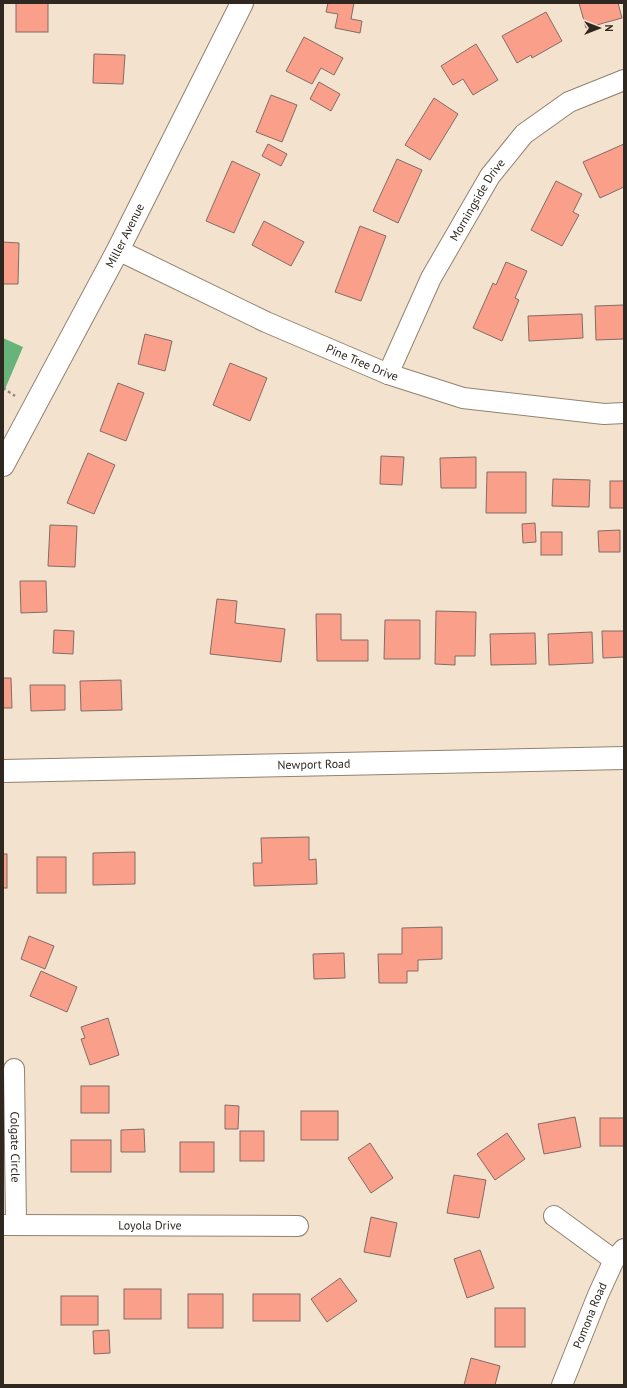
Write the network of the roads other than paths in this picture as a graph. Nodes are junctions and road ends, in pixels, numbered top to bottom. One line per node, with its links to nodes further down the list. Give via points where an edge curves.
1 (242, 3): 3 (street, Miller Avenue)
2 (624, 80): 4 (street, Morningside Drive, via 568,102 524,134 495,170 431,278)
3 (118, 250): 4 (street, Pine Tree Drive, via 266,322); 6 (street, Miller Avenue)
4 (388, 374): 5 (street, Pine Tree Drive, via 462,398 604,414)
5 (624, 413)
6 (3, 465)
7 (624, 758): 8 (street, Newport Road)
8 (3, 770)
9 (14, 1069): 11 (street, Colgate Circle)
10 (554, 1216): 13 (street)
11 (10, 1225): 12 (street, Loyola Drive)
12 (298, 1226)
13 (619, 1255): 14 (street, Pomona Road, via 596,1298)
14 (562, 1385)

